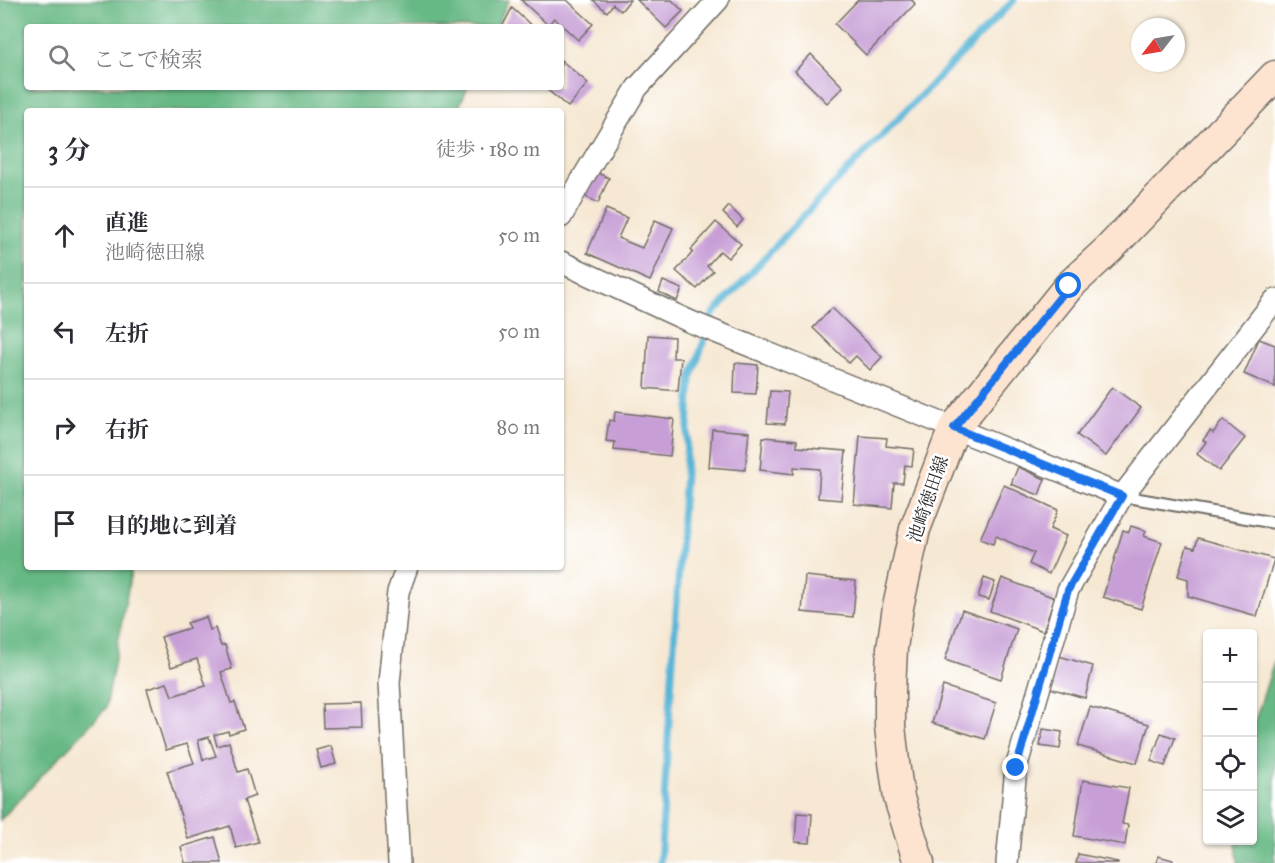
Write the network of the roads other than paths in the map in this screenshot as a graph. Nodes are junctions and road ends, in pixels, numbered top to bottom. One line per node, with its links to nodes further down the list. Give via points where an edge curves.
1 (718, 0): 3 (street, via 637,88)
2 (1275, 76): 6 (main road, 池崎徳田線, via 1069,286)
3 (564, 212)
4 (564, 263): 6 (street, via 691,322)
5 (1275, 300): 7 (street)
6 (954, 428): 7 (street); 11 (main road, 池崎徳田線, via 915,529 892,648 890,726 894,762 899,798)
7 (1122, 496): 8 (lane); 12 (street, via 1068,590 1016,768)
8 (1275, 523)
9 (406, 570): 10 (street, via 398,592 389,683)
10 (399, 863)
11 (919, 863)
12 (1007, 863)

